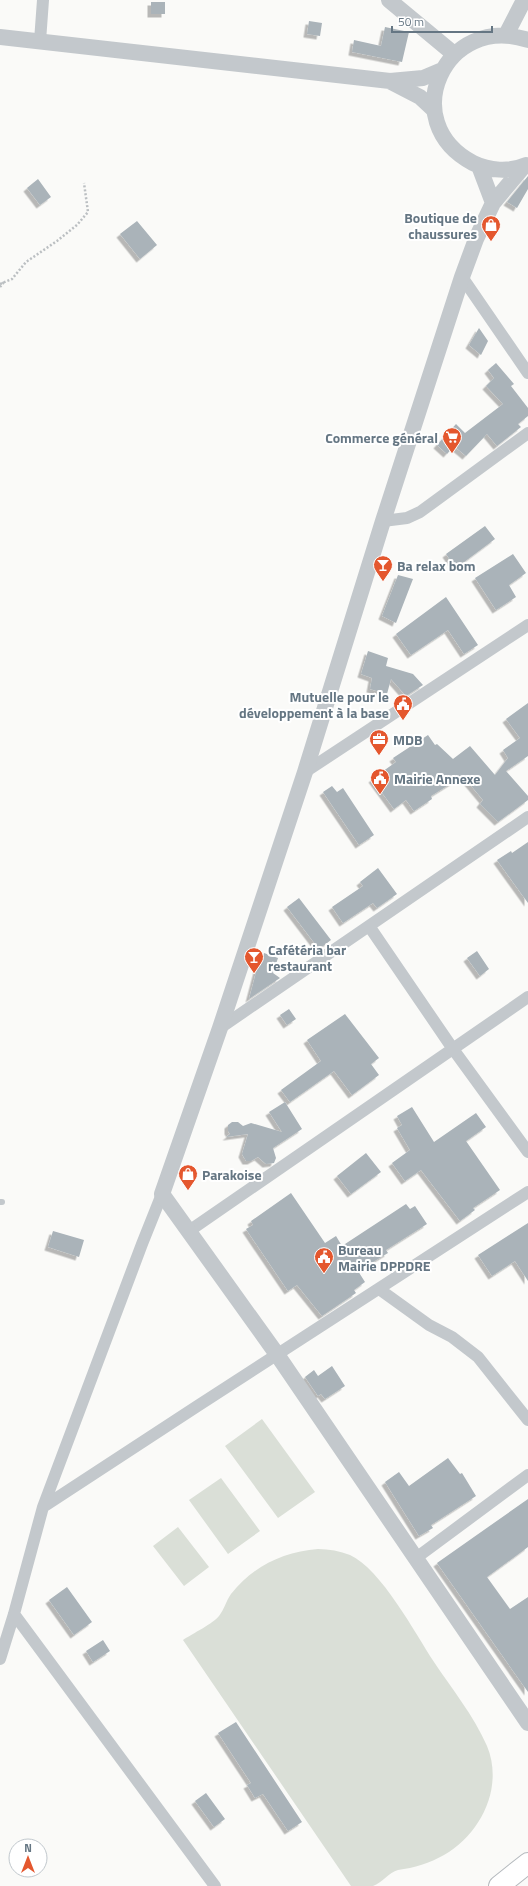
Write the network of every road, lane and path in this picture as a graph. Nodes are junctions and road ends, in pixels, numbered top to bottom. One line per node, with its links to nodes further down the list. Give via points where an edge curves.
1 (44, 0): 7 (street)
2 (389, 0): 8 (street)
3 (524, 0): 4 (street)
4 (506, 35): 6 (street); 8 (street, via 487,36 475,40)
5 (0, 37): 7 (street)
6 (528, 40)
7 (40, 41): 10 (street)
8 (454, 54): 9 (street)
9 (442, 70): 10 (street, via 423,78); 11 (street, via 435,90)
10 (390, 81): 11 (street, via 420,97)
11 (434, 110): 13 (street, via 439,128 448,144 462,157)
12 (526, 165): 13 (street, via 502,170); 15 (street)
13 (479, 166): 15 (street)
14 (84, 183): 17 (path, via 88,212 77,225 26,262)
15 (493, 203): 16 (street)
16 (462, 276): 20 (street); 22 (street)
17 (5, 282): 18 (path); 19 (path)
18 (0, 284)
19 (0, 287)
20 (528, 373)
21 (528, 433): 22 (street, via 420,512 407,518)
22 (383, 521): 24 (street)
23 (528, 625): 24 (street)
24 (306, 772): 28 (street)
25 (528, 817): 26 (street)
26 (369, 926): 28 (street); 29 (street)
27 (528, 997): 29 (street)
28 (220, 1028): 32 (street)
29 (452, 1049): 30 (street); 33 (street)
30 (528, 1152)
31 (528, 1192): 34 (street)
32 (162, 1194): 33 (street); 38 (street)
33 (189, 1231): 35 (street)
34 (379, 1289): 35 (street); 36 (street, via 478,1357)
35 (276, 1353): 38 (street); 39 (street)
36 (528, 1420)
37 (528, 1475): 39 (street)
38 (43, 1507): 40 (street)
39 (416, 1558): 42 (street)
40 (14, 1614): 41 (street); 44 (street)
41 (0, 1659)
42 (528, 1723)
43 (528, 1863): 45 (main road)
44 (216, 1886)
45 (499, 1886)

